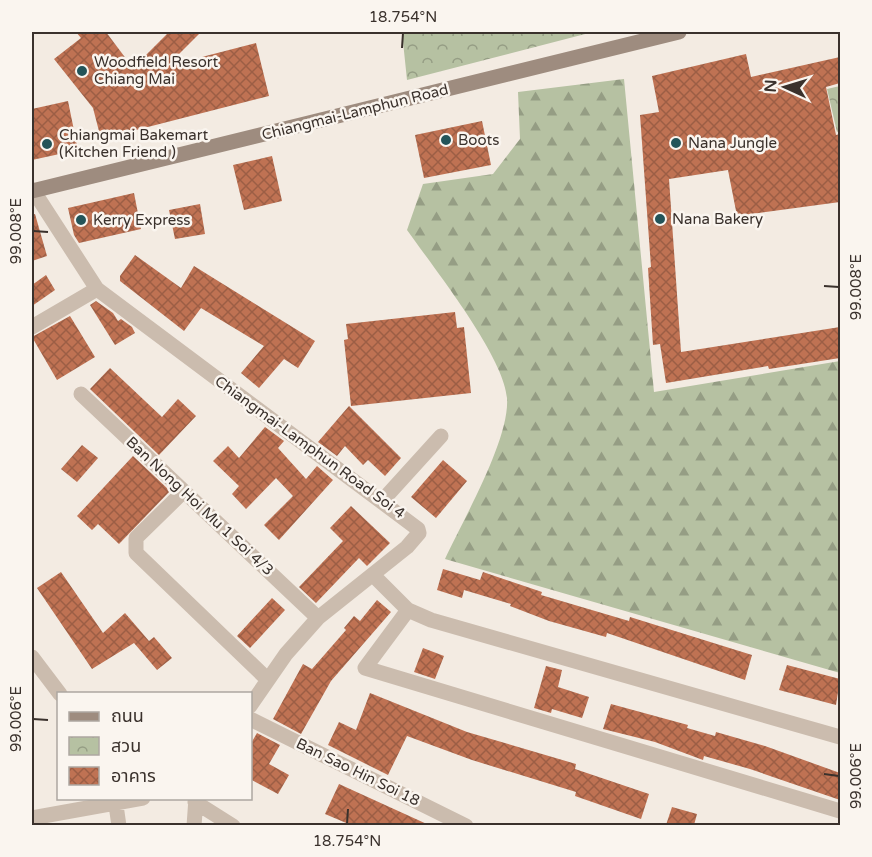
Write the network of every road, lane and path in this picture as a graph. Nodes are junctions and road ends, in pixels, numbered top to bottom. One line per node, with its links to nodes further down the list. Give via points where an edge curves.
1 (679, 32): 2 (main road, Chiangmai-Lamphun Road)
2 (32, 190): 3 (street, Chiangmai-Lamphun Road Soi 4)
3 (97, 289): 4 (street); 8 (street, Chiangmai-Lamphun Road Soi 4)
4 (32, 327)
5 (81, 394): 7 (street, Ban Nong Hoi Mu 1 Soi 4/3)
6 (441, 435): 8 (street)
7 (184, 491): 11 (street, Ban Nong Hoi Mu 1 Soi 4/3); 13 (street, via 136,538 136,553)
8 (382, 501): 9 (street, Chiangmai-Lamphun Road Soi 4, via 415,525 419,533)
9 (373, 575): 10 (street); 11 (street, Chiangmai-Lamphun Road Soi 4)
10 (408, 610): 17 (street, via 431,620); 21 (street, via 365,668)
11 (318, 618): 13 (street, Chiangmai-Lamphun Road Soi 4)
12 (32, 657): 14 (street)
13 (268, 680): 15 (street, Chiangmai-Lamphun Road Soi 4)
14 (59, 692)
15 (252, 703)
16 (252, 720): 26 (street, Ban Sao Hin Soi 18)
17 (840, 737)
18 (135, 800): 20 (street)
19 (196, 800): 24 (street); 25 (street)
20 (116, 805): 22 (street); 23 (street)
21 (840, 811)
22 (32, 818)
23 (119, 825)
24 (194, 825)
25 (233, 825)
26 (466, 825)

